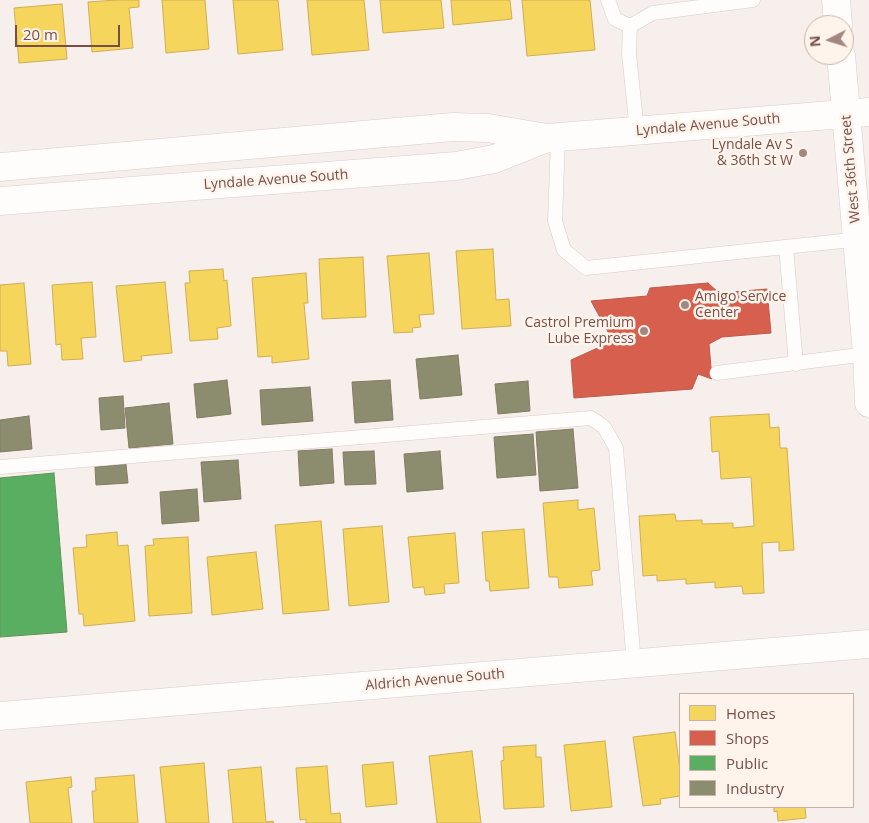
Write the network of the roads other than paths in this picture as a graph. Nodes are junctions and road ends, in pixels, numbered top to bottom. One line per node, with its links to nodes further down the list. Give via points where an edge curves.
1 (608, 0): 7 (lane, via 615,19)
2 (753, 0): 4 (lane)
3 (836, 0): 6 (main road)
4 (711, 2): 5 (lane)
5 (665, 5): 7 (lane)
6 (837, 15)
7 (630, 26): 10 (lane, via 629,54)
8 (844, 65): 9 (main road, West 36th Street)
9 (858, 113): 10 (main road, Lyndale Avenue South); 14 (main road, West 36th Street)
10 (637, 131): 11 (main road, Lyndale Avenue South)
11 (553, 138): 12 (main road, Lyndale Avenue South, via 488,128 452,128); 13 (main road, Lyndale Avenue South, via 494,159 456,166); 15 (lane, via 555,222 564,250 586,268)
12 (0, 167)
13 (0, 201)
14 (863, 239): 15 (lane); 16 (main road, West 36th Street)
15 (786, 247): 17 (lane)
16 (867, 354): 17 (lane); 19 (main road, West 36th Street)
17 (796, 364): 18 (lane)
18 (717, 373)
19 (869, 397): 20 (main road, West 36th Street)
20 (869, 403)
21 (0, 467): 23 (lane, via 590,418 604,427 616,448)
22 (869, 644): 23 (main road, Aldrich Avenue South)
23 (634, 664): 24 (main road, Aldrich Avenue South)
24 (0, 716)

